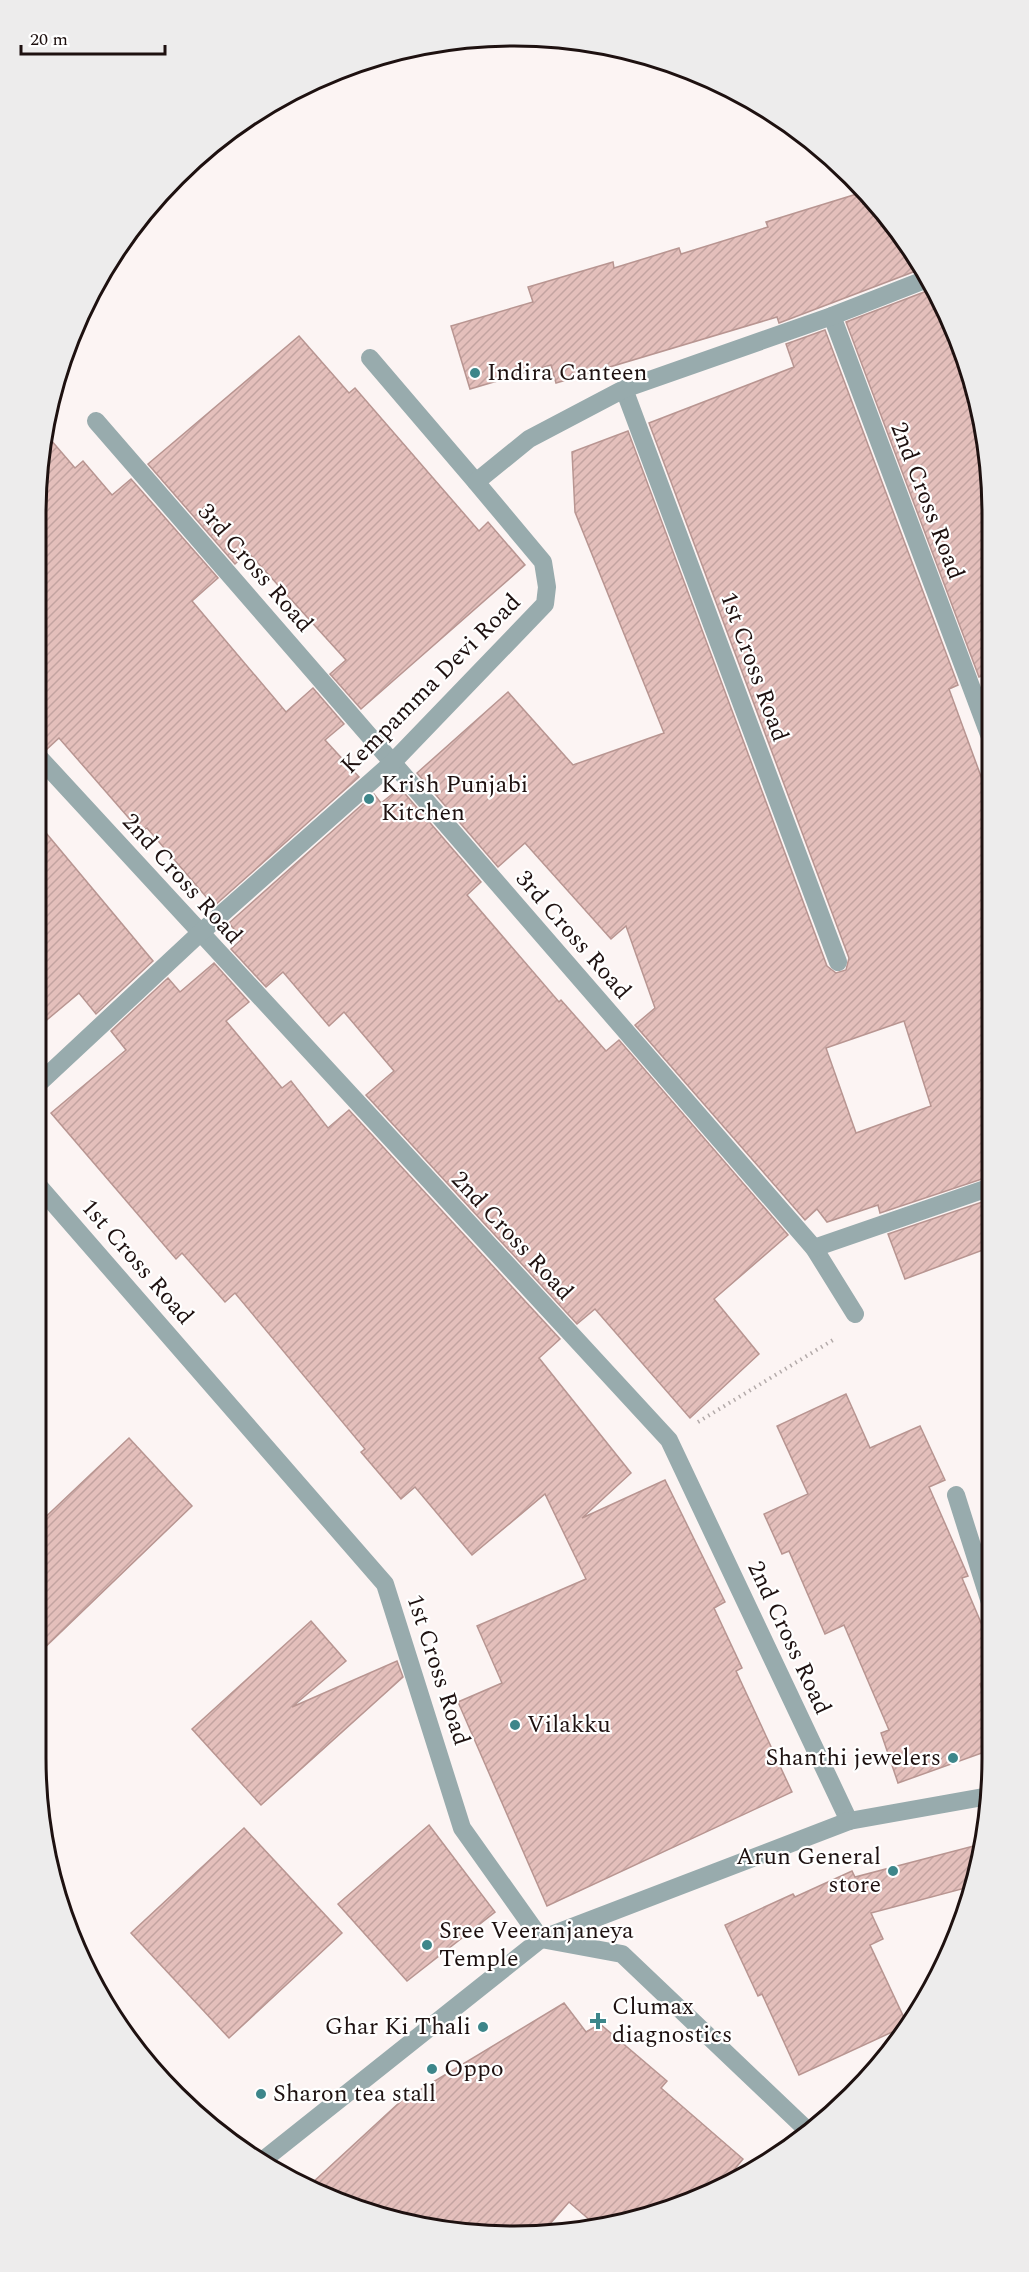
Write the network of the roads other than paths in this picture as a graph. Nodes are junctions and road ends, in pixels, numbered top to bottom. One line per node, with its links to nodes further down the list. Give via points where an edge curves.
1 (920, 282): 2 (street)
2 (832, 316): 4 (street); 7 (street, 2nd Cross Road)
3 (370, 358): 6 (street, Kempamma Devi Road)
4 (624, 389): 6 (street, via 529,439); 11 (street, 1st Cross Road)
5 (96, 421): 8 (street, 3rd Cross Road)
6 (477, 482): 8 (street, Kempamma Devi Road, via 543,562 547,587 544,604)
7 (982, 716)
8 (392, 763): 10 (street, Kempamma Devi Road); 15 (street, 3rd Cross Road)
9 (46, 765): 10 (street, 2nd Cross Road)
10 (199, 934): 12 (street, Kempamma Devi Road); 20 (street, 2nd Cross Road, via 669,1440)
11 (838, 962)
12 (46, 1077)
13 (982, 1190): 15 (street)
14 (46, 1194): 21 (street, 1st Cross Road, via 385,1584 462,1828)
15 (814, 1248): 16 (street, 3rd Cross Road)
16 (855, 1314)
17 (956, 1495): 18 (street)
18 (982, 1577)
19 (980, 1798): 20 (street)
20 (849, 1821): 21 (street)
21 (542, 1939): 22 (street, via 622,1954); 23 (street)
22 (803, 2126)
23 (268, 2156)

